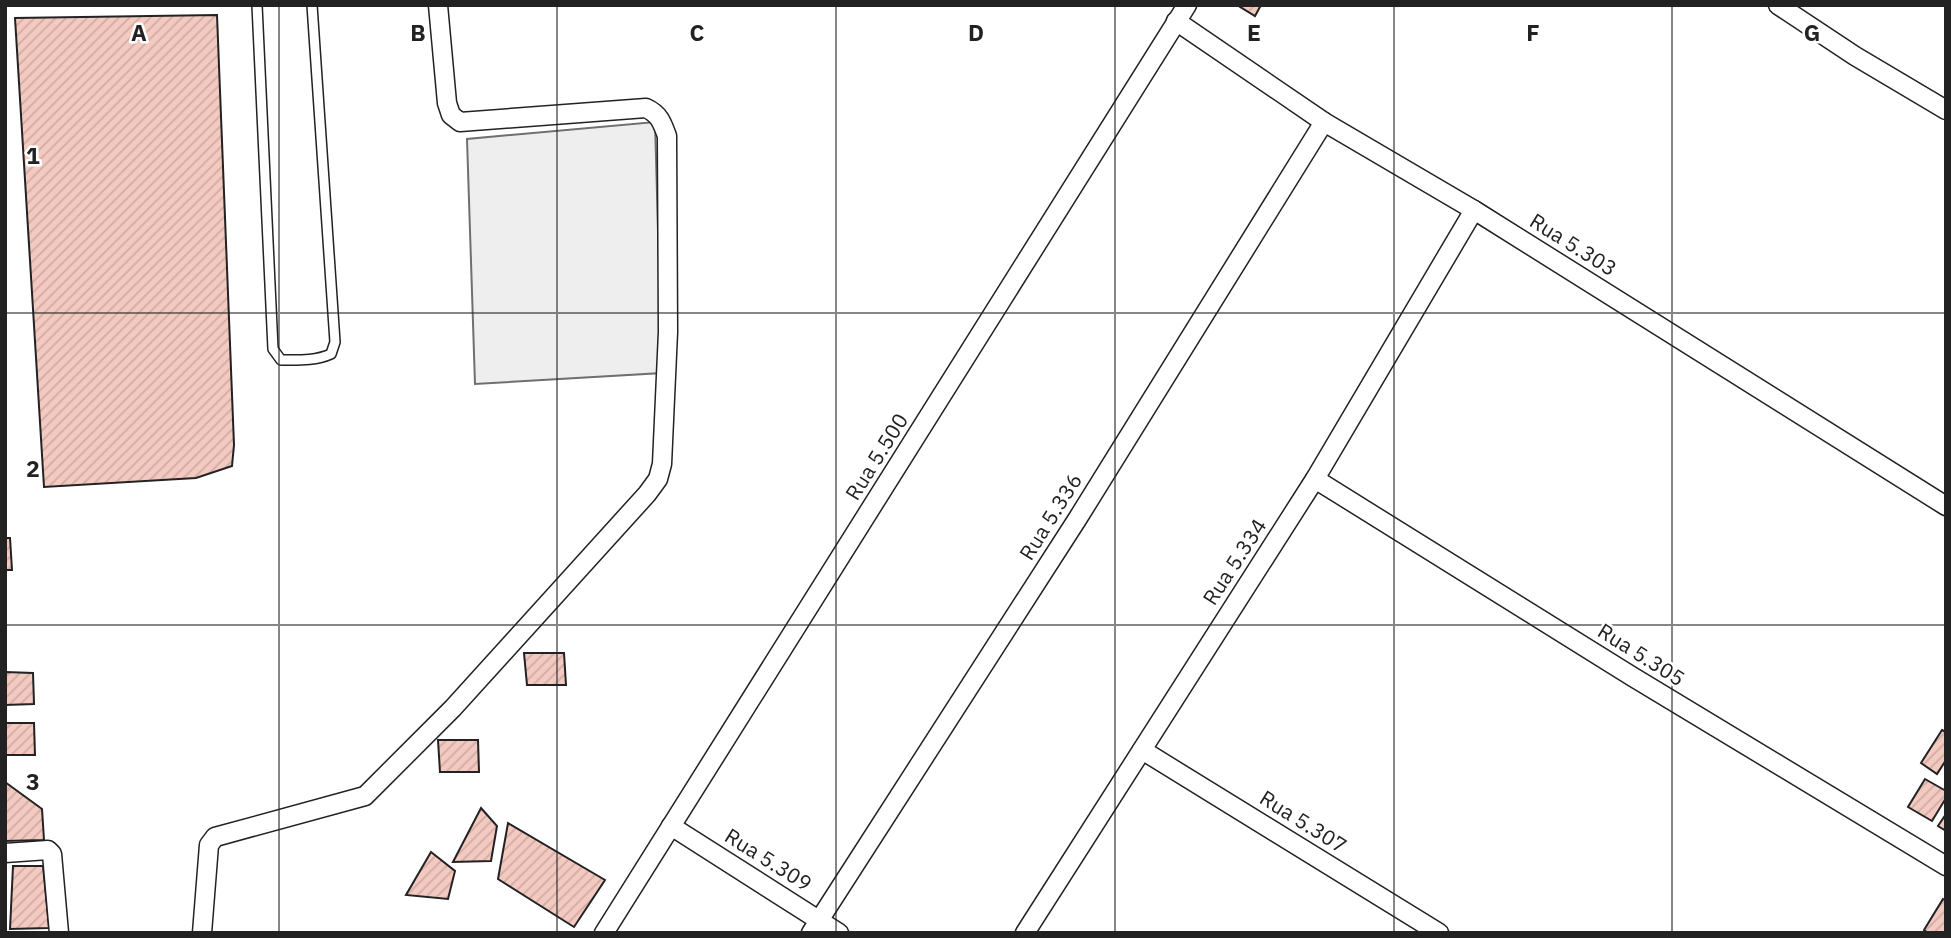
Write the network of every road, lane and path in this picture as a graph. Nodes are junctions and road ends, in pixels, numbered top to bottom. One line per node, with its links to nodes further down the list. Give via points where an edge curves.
1 (257, 5): 2 (lane, via 273,349 281,359 302,360 331,354 335,342)
2 (312, 5)
3 (438, 5): 18 (street, via 447,103 460,122 646,108 662,122 667,136 668,332 662,464 647,494 453,708 365,796 215,837 209,845)
4 (1187, 5): 6 (street, Rua 5.500)
5 (1779, 5): 7 (street)
6 (1176, 22): 8 (street, Rua 5.303); 13 (street, Rua 5.500)
7 (1946, 110)
8 (1324, 122): 9 (street, Rua 5.303); 16 (street, Rua 5.336, via 1078,518)
9 (1474, 209): 10 (street, Rua 5.334); 11 (street, Rua 5.303)
10 (1315, 479): 12 (street, Rua 5.334); 15 (street, Rua 5.305)
11 (1946, 506)
12 (1142, 750): 21 (street, Rua 5.334); 22 (street, Rua 5.307)
13 (671, 826): 16 (street, Rua 5.309); 19 (street, Rua 5.500)
14 (5, 853): 17 (street, via 48,850 52,855)
15 (1946, 866)
16 (815, 926): 20 (street, Rua 5.309)
17 (59, 933)
18 (202, 933)
19 (604, 933)
20 (839, 933)
21 (1025, 933)
22 (1439, 933)

